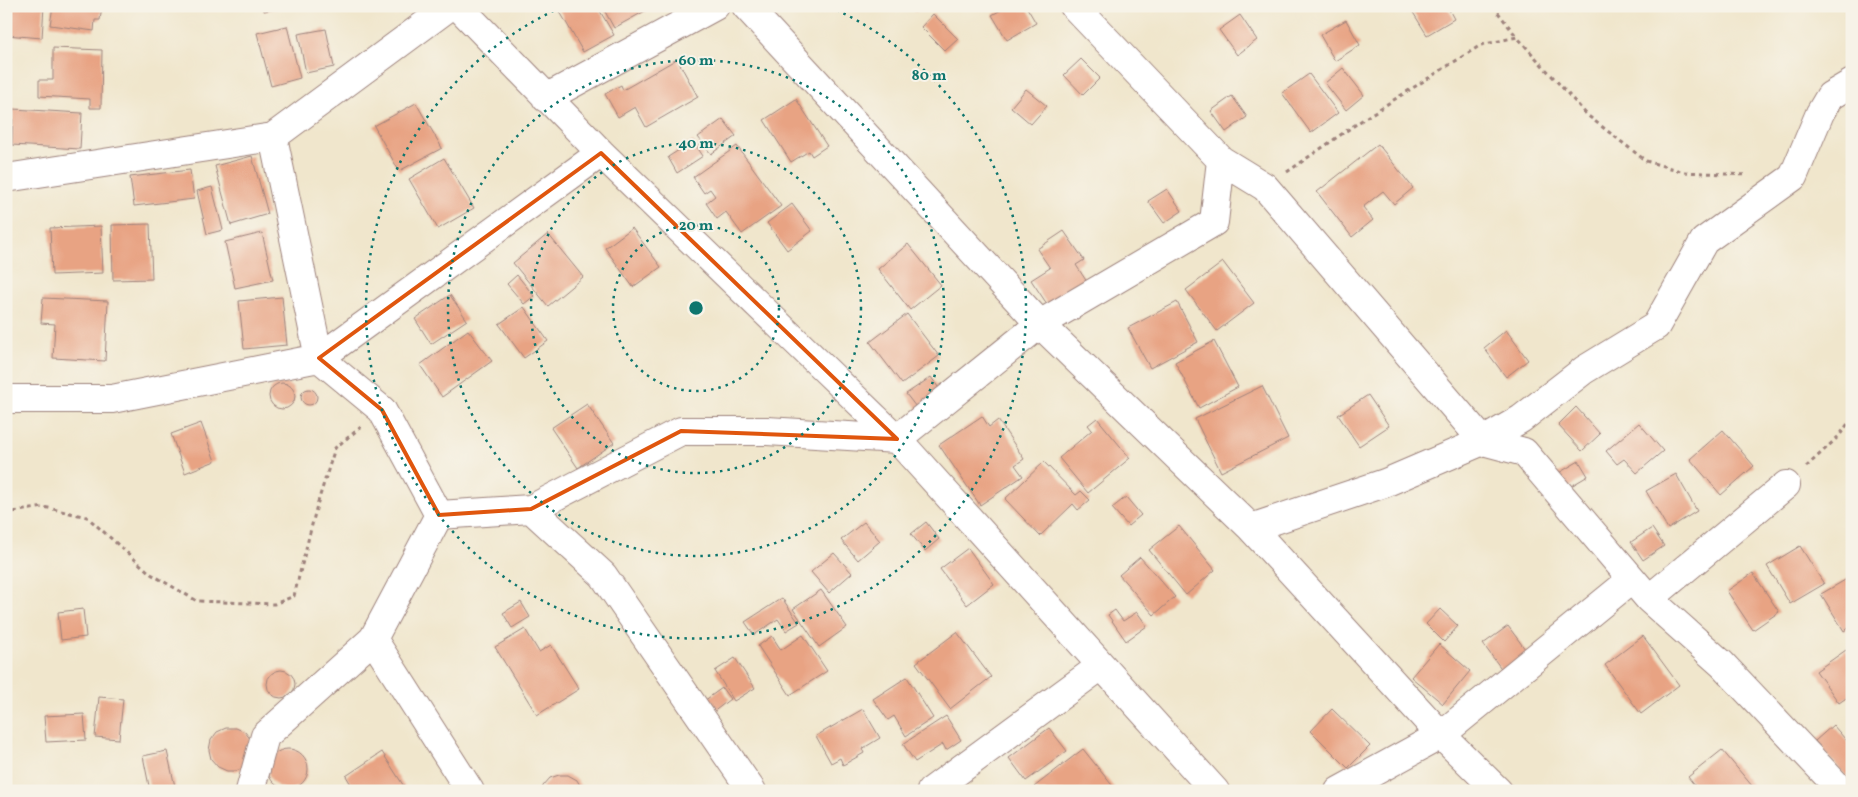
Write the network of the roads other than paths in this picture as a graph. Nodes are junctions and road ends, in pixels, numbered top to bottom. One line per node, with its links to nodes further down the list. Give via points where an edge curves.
1 (450, 6): 8 (street)
2 (458, 6): 7 (street)
3 (715, 6): 7 (street)
4 (746, 6): 12 (street)
5 (1074, 6): 10 (street)
6 (1852, 83): 16 (street, via 1830,96 1793,177 1704,241 1656,326 1584,370 1520,419)
7 (546, 98): 9 (street)
8 (273, 137): 11 (street); 13 (street)
9 (601, 153): 13 (street); 15 (street)
10 (1221, 160): 12 (street, via 1214,222); 16 (street, via 1265,187)
11 (6, 178)
12 (1040, 324): 15 (street); 20 (street)
13 (319, 358): 14 (street, via 112,399); 19 (street, via 382,410)
14 (6, 398)
15 (897, 439): 18 (street, via 767,431 681,431); 23 (street)
16 (1483, 441): 20 (street, via 1385,484); 21 (street, via 1524,452)
17 (1786, 485): 21 (street)
18 (531, 509): 19 (street); 27 (street, via 604,575)
19 (439, 515): 22 (street)
20 (1251, 528): 24 (street)
21 (1640, 589): 24 (street); 32 (street, via 1722,664)
22 (373, 639): 25 (street, via 265,736); 26 (street)
23 (1101, 666): 28 (street); 29 (street)
24 (1441, 735): 30 (street); 31 (street)
25 (250, 791)
26 (470, 791)
27 (752, 791)
28 (931, 791)
29 (1215, 791)
30 (1339, 791)
31 (1498, 791)
32 (1842, 791)

